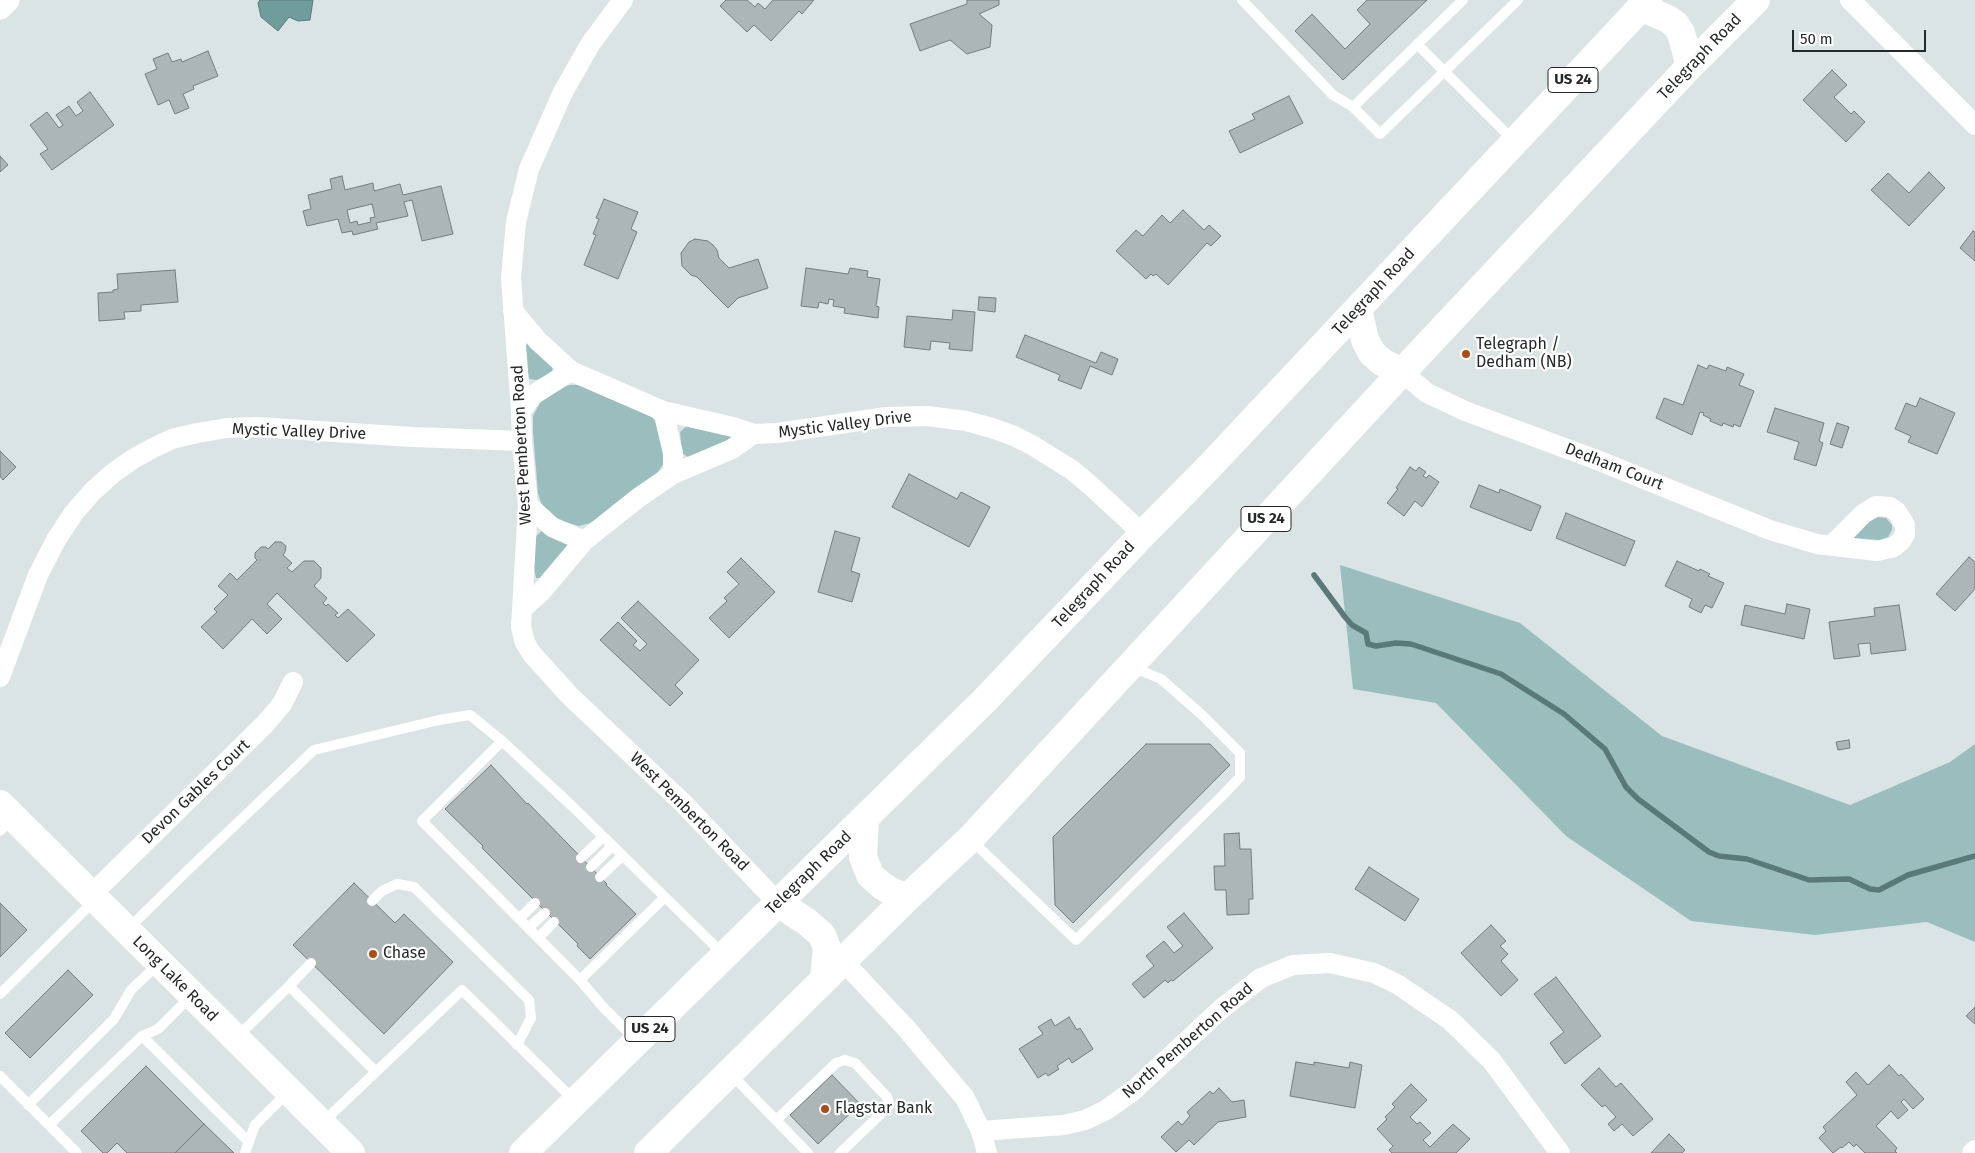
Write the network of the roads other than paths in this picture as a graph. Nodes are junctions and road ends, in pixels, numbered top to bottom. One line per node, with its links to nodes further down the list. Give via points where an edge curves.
1 (8, 0): 9 (street)
2 (623, 0): 17 (street, West Pemberton Road, via 577,67 530,169 512,248)
3 (1242, 0): 13 (lane, via 1333,95)
4 (1462, 0): 10 (lane)
5 (1518, 0): 12 (lane)
6 (1756, 0): 11 (main road, Telegraph Road / US 24)
7 (1850, 0): 14 (street)
8 (1640, 2): 11 (main road, via 1676,25); 15 (main road, Telegraph Road / US 24)
9 (0, 6)
10 (1417, 44): 12 (lane); 13 (lane)
11 (1690, 66): 19 (main road, Telegraph Road / US 24)
12 (1444, 72): 13 (lane, via 1380,134); 15 (lane)
13 (1353, 107)
14 (1975, 126)
15 (1515, 142): 16 (main road, Telegraph Road / US 24)
16 (1358, 309): 19 (main road, via 1365,340 1372,353); 26 (main road, Telegraph Road / US 24)
17 (513, 311): 18 (street, Mystic Valley Drive); 20 (street, West Pemberton Road)
18 (571, 371): 20 (street, via 533,395); 21 (street, Mystic Valley Drive)
19 (1402, 372): 28 (street, Dedham Court, via 1428,393 1465,411 1770,530 1817,544); 30 (main road, Telegraph Road / US 24)
20 (521, 411): 23 (street, West Pemberton Road)
21 (663, 411): 22 (street, Mystic Valley Drive); 24 (street, via 673,453)
22 (753, 434): 24 (street, via 732,448); 26 (street, Mystic Valley Drive, via 887,417 927,416 966,422 1014,436 1053,457 1090,484)
23 (522, 441): 25 (street, West Pemberton Road); 31 (street, Mystic Valley Drive, via 257,427 227,428 172,439 113,472 73,514 38,575)
24 (673, 474): 27 (street)
25 (528, 505): 27 (street, via 552,527); 29 (street, West Pemberton Road)
26 (1143, 534): 35 (main road, Telegraph Road / US 24)
27 (584, 541): 29 (street, via 541,592)
28 (1833, 544)
29 (522, 609): 48 (street, West Pemberton Road, via 522,635 532,654 569,695 683,803)
30 (1129, 666): 37 (main road, Telegraph Road / US 24); 37 (lane, via 1160,679 1240,753 1240,777 1076,940)
31 (0, 677)
32 (293, 682): 44 (street, Devon Gables Court, via 282,704 266,723)
33 (502, 741): 36 (lane); 50 (lane, via 422,821); 53 (lane, via 470,715 314,750)
34 (4, 817): 44 (main road, Long Lake Road)
35 (866, 819): 43 (main road, via 863,857 870,874 892,892); 48 (main road, Telegraph Road / US 24)
36 (603, 836): 38 (lane); 40 (lane)
37 (970, 839): 43 (main road, Telegraph Road / US 24)
38 (612, 846): 39 (lane); 41 (lane)
39 (622, 856): 42 (lane); 45 (lane)
40 (581, 858)
41 (590, 867)
42 (600, 877)
43 (908, 896): 58 (main road, Telegraph Road / US 24)
44 (93, 897): 53 (main road, Long Lake Road); 61 (lane)
45 (665, 897): 55 (lane); 59 (lane)
46 (372, 901): 66 (lane, via 382,891 397,884 414,887 529,1000 531,1018)
47 (535, 903): 50 (lane)
48 (778, 903): 55 (main road, Telegraph Road / US 24); 58 (main road, via 822,935)
49 (545, 913): 52 (lane)
50 (519, 918): 52 (lane)
51 (554, 922): 54 (lane)
52 (528, 928): 54 (lane)
53 (126, 930): 56 (main road, Long Lake Road)
54 (538, 938): 59 (lane)
55 (725, 956): 65 (main road, Telegraph Road / US 24)
56 (159, 963): 62 (main road, Long Lake Road); 72 (lane, via 131,990 114,1018)
57 (311, 963): 60 (lane)
58 (834, 970): 68 (main road, Telegraph Road / US 24); 76 (street, via 906,1027 965,1098)
59 (580, 980): 65 (lane)
60 (289, 986): 64 (lane); 67 (lane)
61 (0, 994)
62 (191, 996): 63 (lane, via 158,1030); 64 (main road, Long Lake Road)
63 (142, 1036): 75 (lane); 77 (lane)
64 (235, 1039): 70 (main road, Long Lake Road)
65 (638, 1042): 71 (main road, Telegraph Road / US 24)
66 (517, 1045): 67 (lane, via 462,990); 71 (lane)
67 (376, 1072): 74 (lane)
68 (730, 1073): 73 (lane); 83 (main road, Telegraph Road / US 24)
69 (0, 1076): 72 (lane)
70 (289, 1092): 74 (main road, Long Lake Road); 77 (lane, via 255,1126)
71 (575, 1101): 82 (main road, Telegraph Road / US 24)
72 (28, 1104): 75 (lane)
73 (776, 1120): 84 (lane); 85 (lane, via 836,1063 845,1060 855,1064 889,1103)
74 (321, 1124): 81 (main road, Long Lake Road)
75 (49, 1125): 79 (lane)
76 (981, 1131): 86 (street); 87 (street, North Pemberton Road, via 1064,1125 1106,1110 1134,1090 1221,1009 1261,978 1293,965 1330,964 1374,974 1397,984 1450,1020 1492,1061)
77 (249, 1142): 80 (lane)
78 (1975, 1150): 88 (street)
79 (77, 1153)
80 (246, 1153)
81 (351, 1153)
82 (523, 1153)
83 (648, 1153)
84 (808, 1153)
85 (840, 1153)
86 (987, 1153)
87 (1560, 1153)
88 (1972, 1153)

